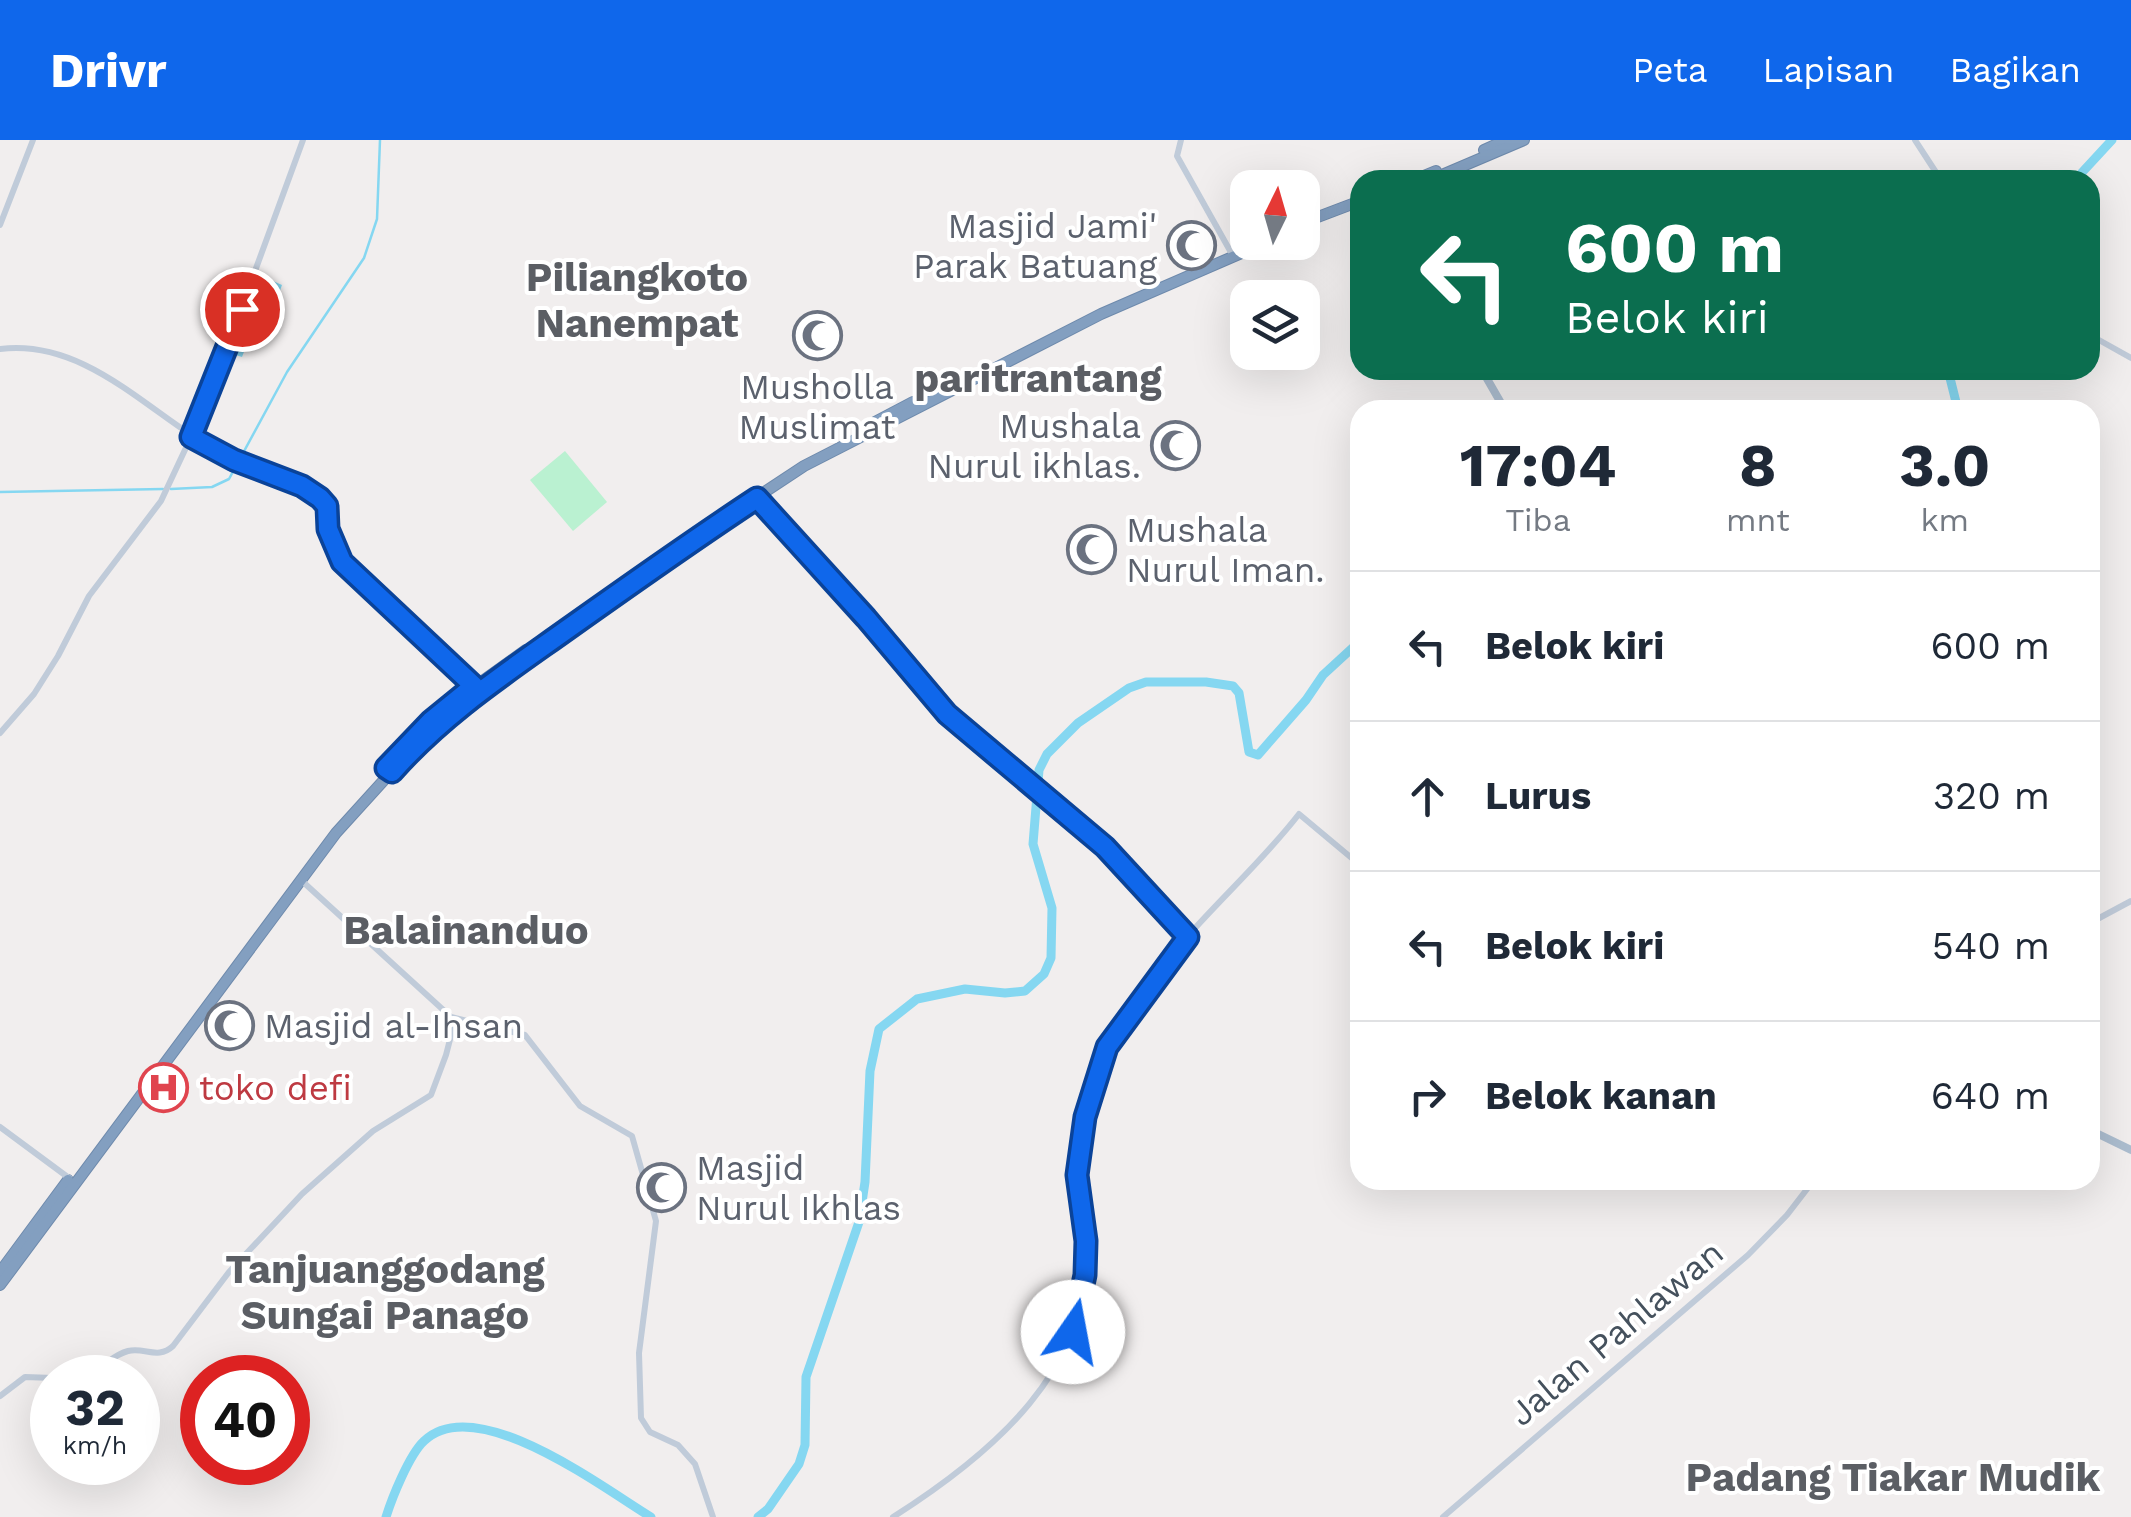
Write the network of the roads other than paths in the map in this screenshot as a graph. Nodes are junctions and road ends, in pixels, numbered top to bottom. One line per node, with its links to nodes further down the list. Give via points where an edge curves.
1 (33, 140): 11 (street)
2 (304, 140): 18 (street)
3 (1180, 140): 12 (street, via 1177,156)
4 (1916, 140): 8 (street)
5 (1515, 141): 6 (highway); 7 (highway)
6 (1440, 170)
7 (1452, 170)
8 (1935, 170)
9 (1350, 208): 10 (highway)
10 (1320, 219)
11 (0, 225)
12 (1230, 250)
13 (1230, 255): 17 (highway)
14 (2100, 341): 16 (street)
15 (0, 349): 18 (street, via 38,348 92,367)
16 (2131, 358)
17 (974, 375): 19 (highway); 20 (highway, via 802,461)
18 (191, 437): 21 (street, via 302,486 327,506 342,562); 22 (street, via 167,488 81,608 34,694)
19 (757, 498): 20 (highway); 28 (street, via 934,701 1106,848)
20 (625, 584): 21 (highway); 23 (highway, via 449,714)
21 (474, 686): 23 (highway, via 431,721)
22 (0, 733)
23 (389, 770): 25 (highway); 33 (highway, via 278,898)
24 (1350, 857): 28 (street, via 1299,814)
25 (301, 880): 29 (street); 35 (highway)
26 (2131, 900): 27 (street)
27 (2100, 917)
28 (1188, 937): 43 (street, via 1107,1047 1085,1117 1077,1175 1085,1275 1070,1341 1046,1383 993,1444)
29 (455, 1020): 39 (street, via 431,1094 373,1131 302,1194 228,1272 173,1346 161,1354); 42 (street, via 525,1036 580,1106 632,1136 656,1221 640,1352 641,1418 695,1464)
30 (0, 1127): 33 (street)
31 (2100, 1135): 32 (main road)
32 (2131, 1150)
33 (69, 1178): 35 (highway)
34 (1806, 1190): 44 (street, Jalan Pahlawan, via 1748,1255)
35 (28, 1240): 36 (highway)
36 (14, 1258): 37 (highway); 38 (highway)
37 (0, 1272)
38 (0, 1285)
39 (120, 1355)
40 (30, 1377): 41 (street)
41 (0, 1396)
42 (713, 1516)
43 (893, 1517)
44 (1442, 1517)

